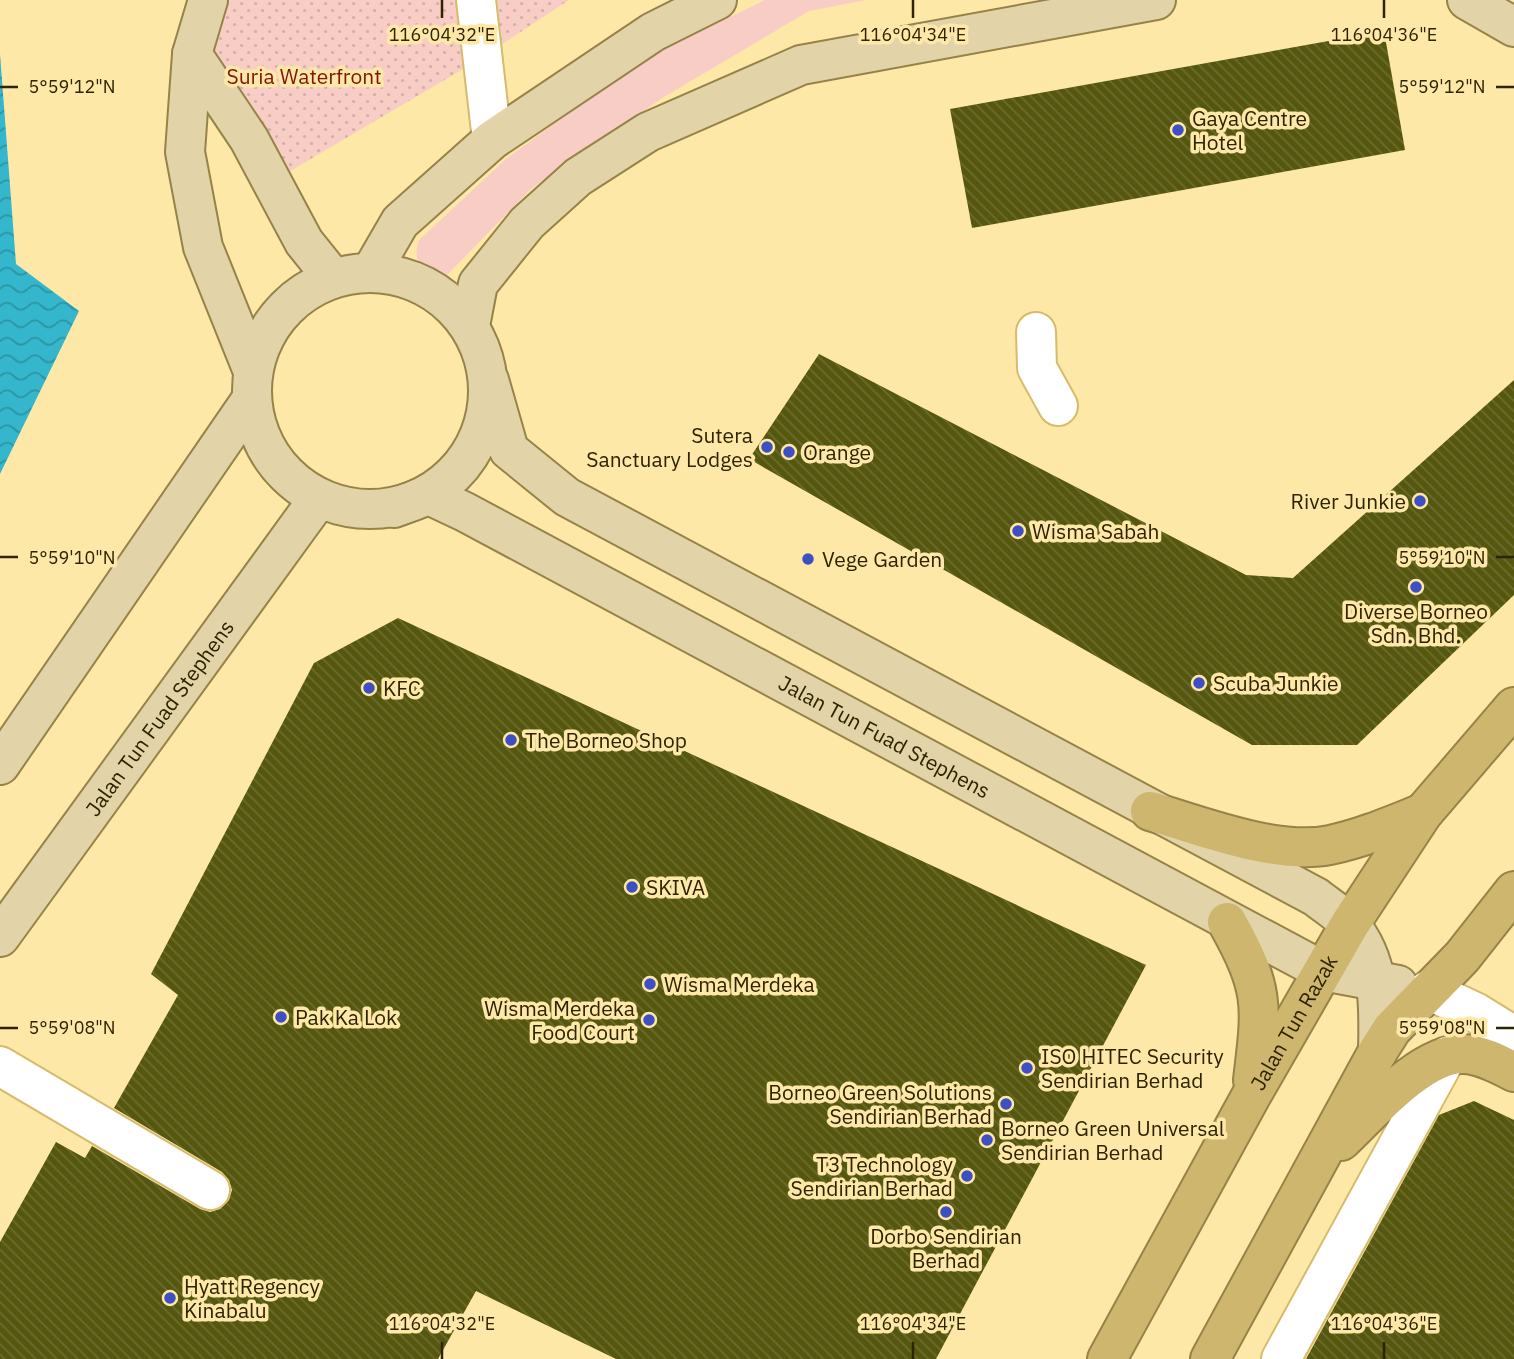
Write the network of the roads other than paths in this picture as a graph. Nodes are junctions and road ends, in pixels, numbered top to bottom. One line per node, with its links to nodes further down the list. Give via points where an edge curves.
1 (208, 0): 7 (main road)
2 (476, 0): 8 (street)
3 (718, 0): 8 (main road, via 653,32)
4 (1156, 0): 11 (main road, via 801,65 648,132 578,177 527,223 478,284)
5 (1466, 0): 6 (main road)
6 (1514, 27)
7 (192, 54): 10 (main road, via 249,139 304,242); 14 (main road, via 186,152 203,247)
8 (492, 140): 9 (main road, via 400,222)
9 (371, 272): 10 (main road); 11 (main road, via 410,279 444,298)
10 (333, 278): 14 (main road, via 304,292 280,313 263,339)
11 (470, 326): 13 (main road, via 483,352)
12 (1036, 332): 15 (street, via 1037,368)
13 (489, 380): 17 (main road, via 487,415 475,447 454,475 426,496); 20 (main road, via 509,450 567,497)
14 (252, 384): 16 (main road, via 258,430 272,458 293,481); 19 (main road)
15 (1058, 406)
16 (319, 498): 17 (main road, via 356,508); 25 (main road, Jalan Tun Fuad Stephens)
17 (394, 508): 23 (main road, Jalan Tun Fuad Stephens, via 429,495 465,512)
18 (1514, 707): 21 (highway, Jalan Tun Razak)
19 (0, 765)
20 (1150, 811): 21 (highway, via 1288,846 1328,846); 24 (main road, via 1271,871)
21 (1423, 813): 24 (highway, Jalan Tun Razak)
22 (1514, 891): 28 (highway, via 1462,957)
23 (1227, 922): 26 (main road, Jalan Tun Fuad Stephens); 34 (highway, via 1258,987 1260,1012)
24 (1350, 924): 26 (highway, Jalan Tun Razak); 27 (main road)
25 (0, 937)
26 (1323, 971): 27 (main road, Jalan Tun Fuad Stephens); 34 (highway, Jalan Tun Razak)
27 (1377, 982): 28 (main road, Jalan Tun Fuad Stephens); 30 (main road)
28 (1428, 990): 29 (street); 30 (highway)
29 (1514, 1036)
30 (1378, 1051): 35 (highway)
31 (1447, 1056): 33 (highway, via 1480,1057); 35 (highway, via 1402,1084); 39 (street)
32 (0, 1066): 36 (street)
33 (1514, 1072)
34 (1251, 1096): 37 (highway, Jalan Tun Razak)
35 (1317, 1163): 38 (highway)
36 (210, 1190)
37 (1107, 1359)
38 (1210, 1359)
39 (1281, 1359)

